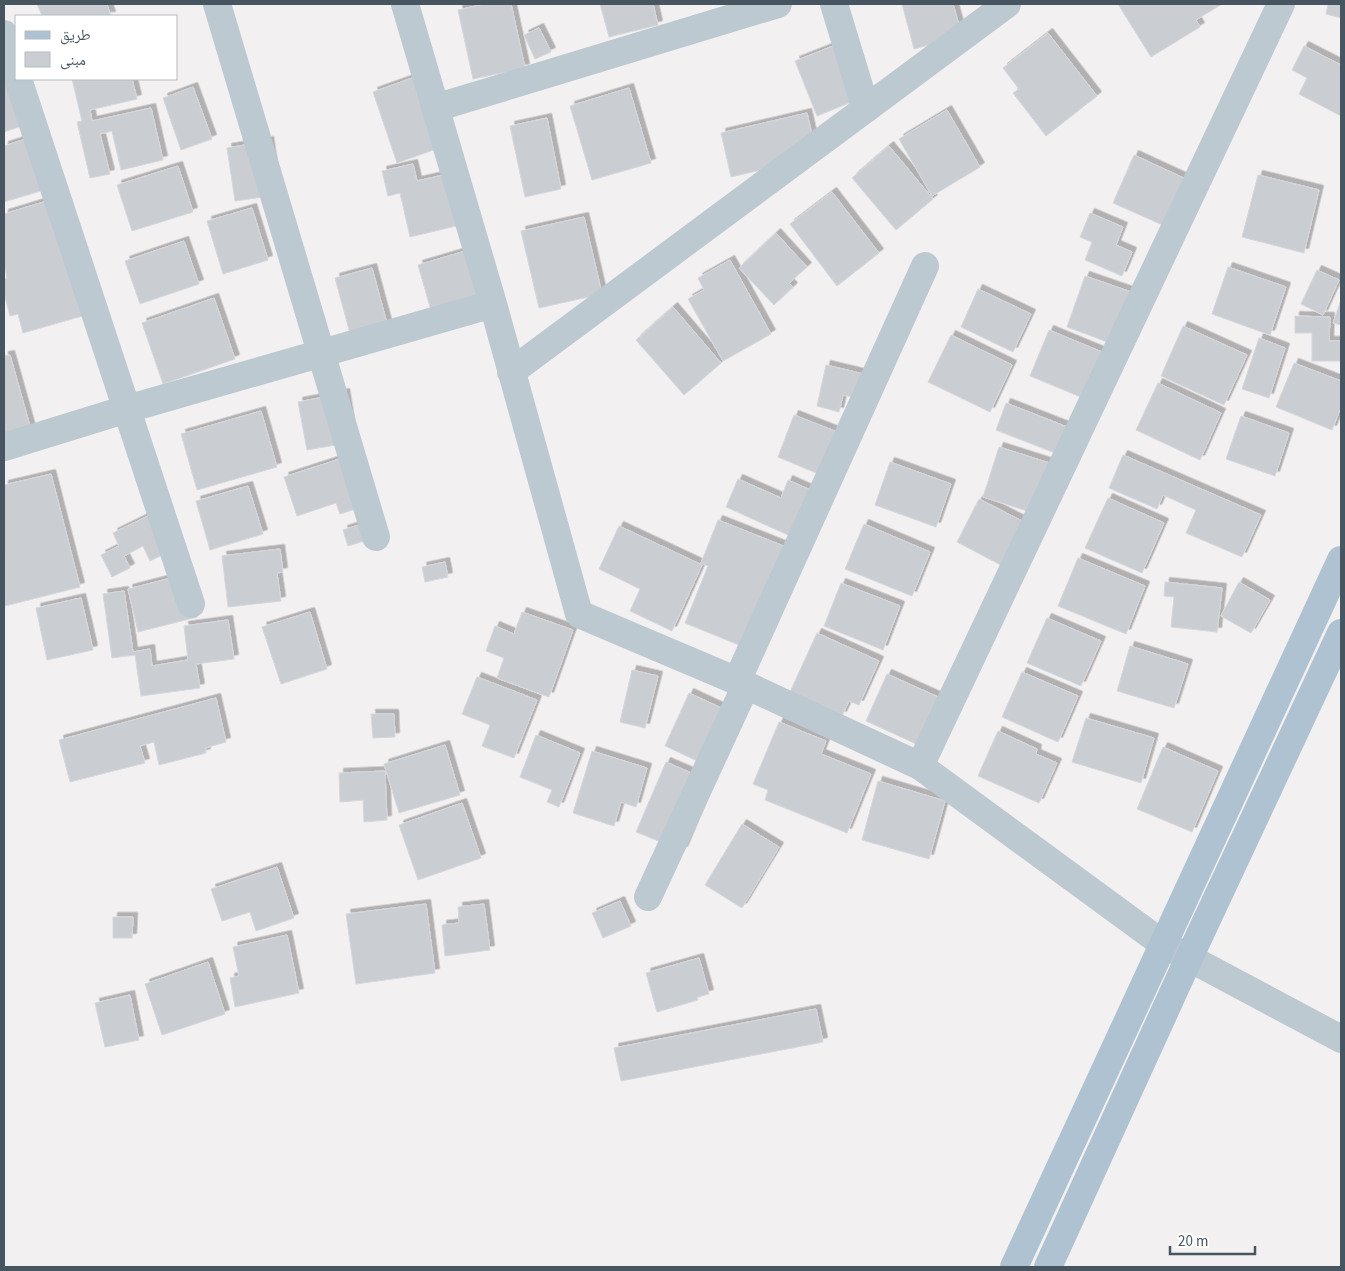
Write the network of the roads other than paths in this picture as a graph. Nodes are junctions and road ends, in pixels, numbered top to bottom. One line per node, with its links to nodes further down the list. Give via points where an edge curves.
1 (217, 4): 14 (street)
2 (405, 4): 10 (street)
3 (778, 4): 10 (street)
4 (834, 4): 11 (street)
5 (1007, 4): 11 (street)
6 (1281, 4): 23 (street)
7 (4, 34): 8 (street)
8 (15, 69)
9 (18, 80): 16 (street)
10 (435, 108): 13 (street)
11 (866, 109): 15 (street)
12 (925, 266): 22 (street)
13 (493, 304): 14 (street); 15 (street)
14 (320, 354): 16 (street); 18 (street)
15 (511, 372): 22 (street, via 579,614)
16 (127, 409): 17 (street); 20 (street)
17 (4, 447)
18 (376, 537)
19 (1341, 560): 25 (main road)
20 (191, 604)
21 (1341, 632): 26 (main road)
22 (741, 683): 23 (street); 24 (street)
23 (920, 766): 25 (street)
24 (648, 897)
25 (1163, 944): 26 (street); 28 (main road)
26 (1189, 958): 27 (street); 29 (main road)
27 (1341, 1039)
28 (1014, 1267)
29 (1048, 1267)

